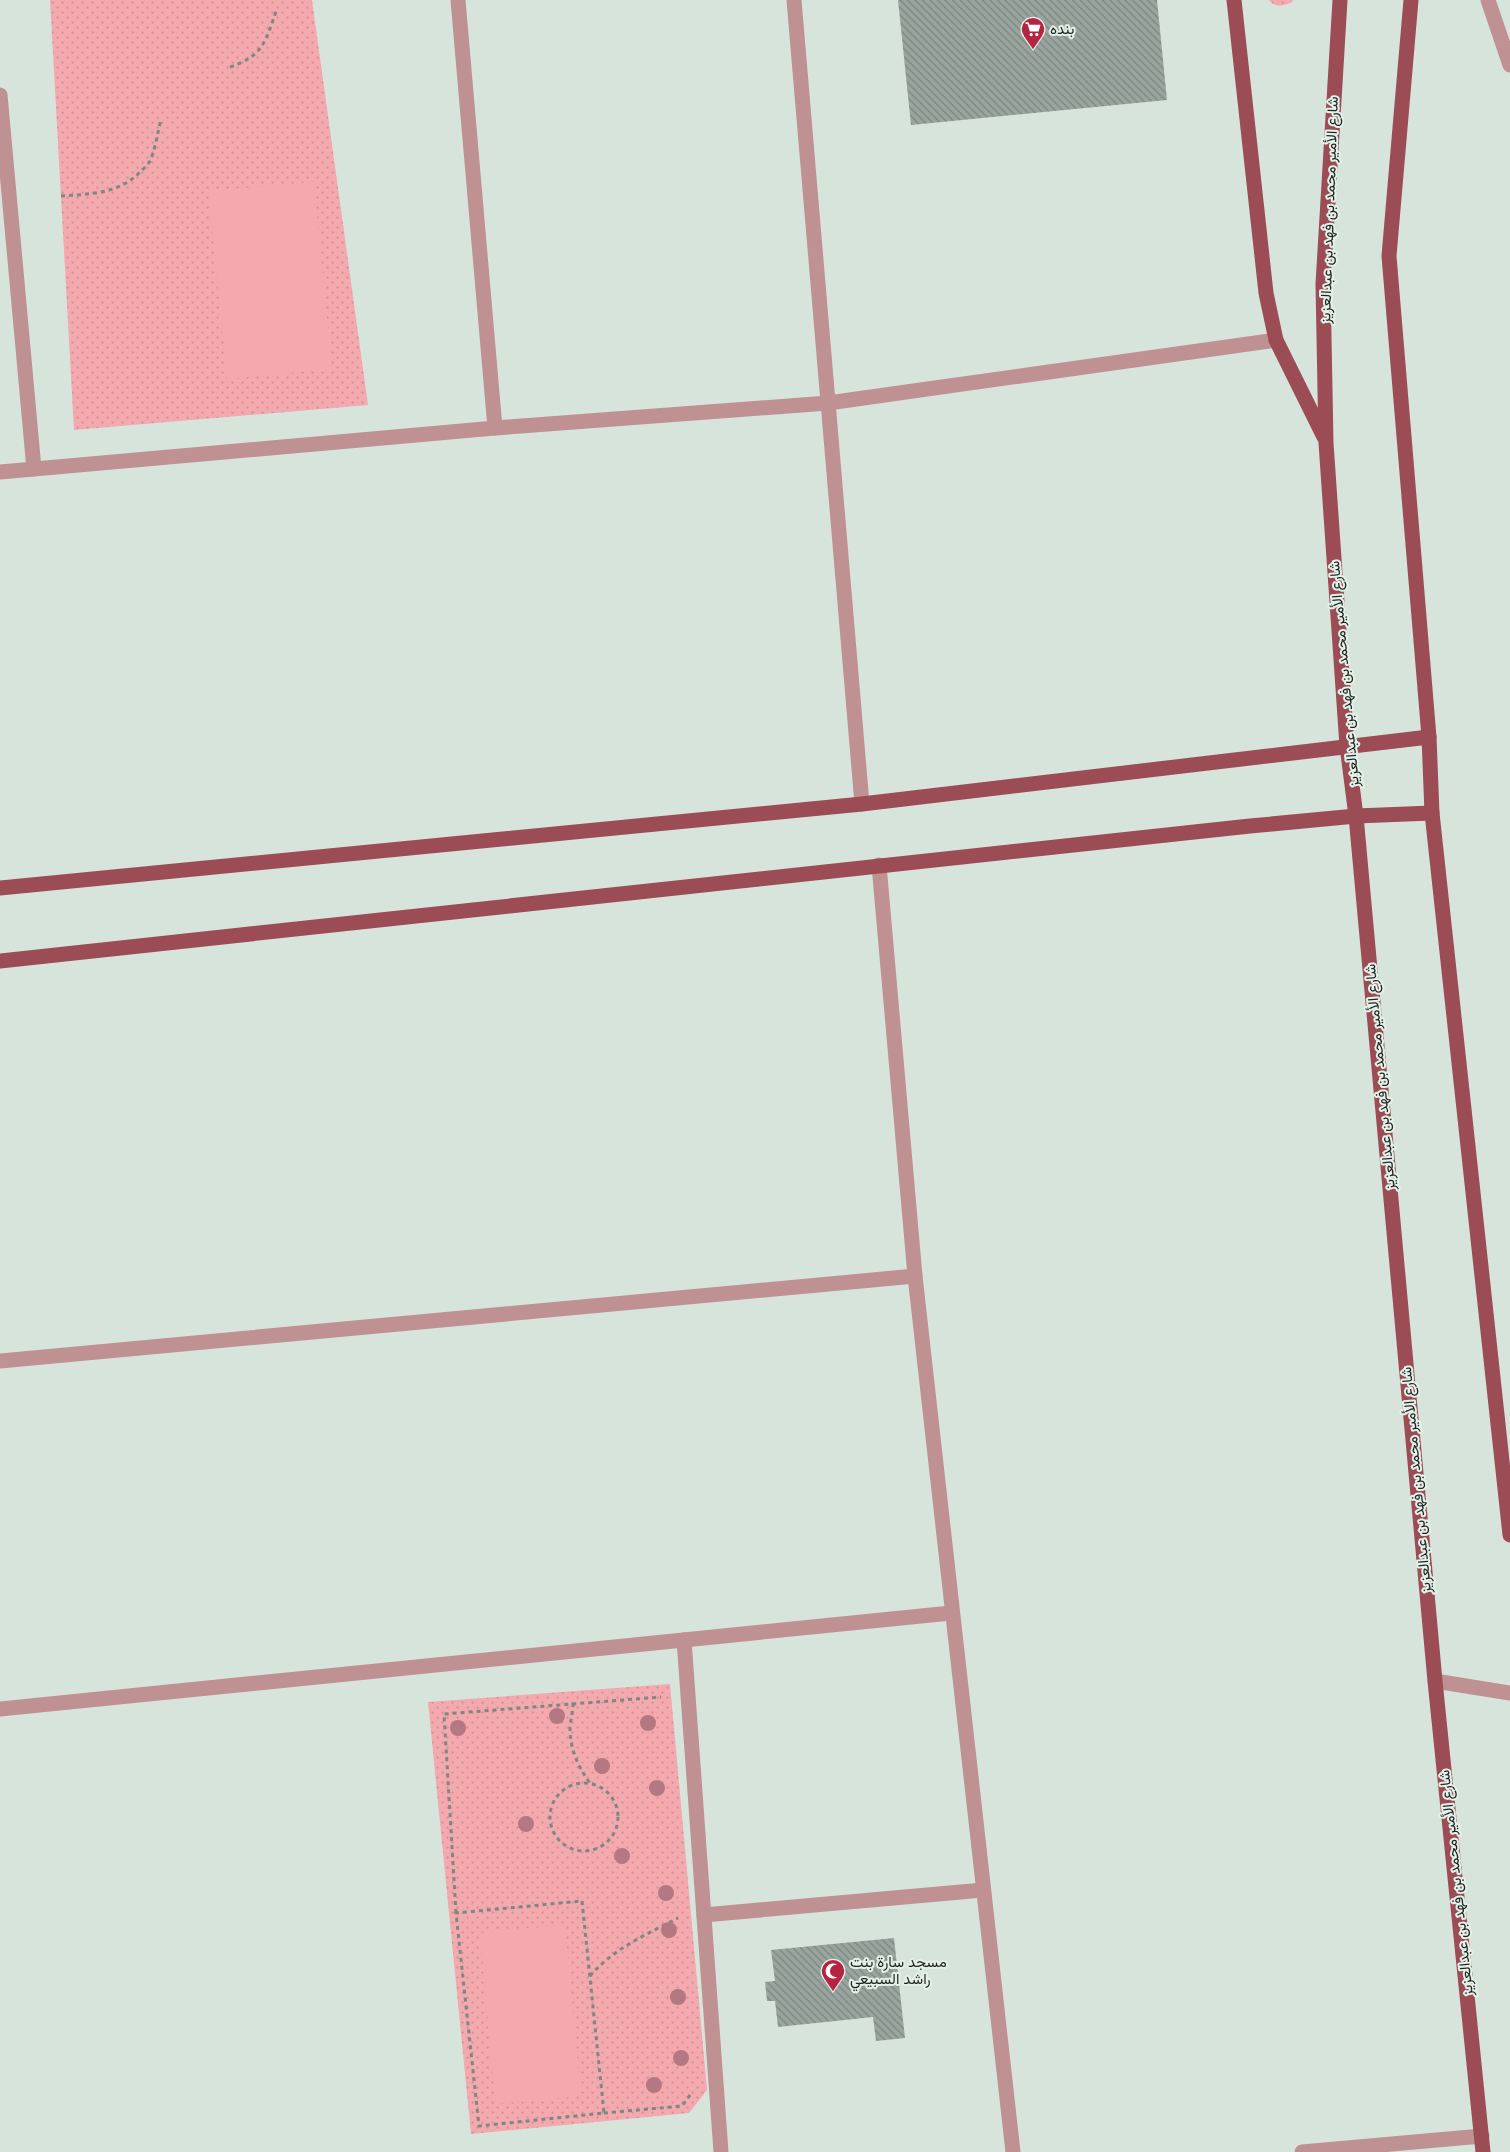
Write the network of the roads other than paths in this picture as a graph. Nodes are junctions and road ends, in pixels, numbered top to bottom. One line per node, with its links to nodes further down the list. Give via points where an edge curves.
1 (458, 0): 11 (street)
2 (794, 0): 10 (street)
3 (1234, 0): 9 (main road, via 1266,293)
4 (1340, 0): 12 (main road, شارع الأمير محمد بن فهد بن عبدالعزيز, via 1323,284)
5 (1411, 0): 15 (main road, via 1389,256)
6 (1488, 0): 7 (street)
7 (1510, 65)
8 (0, 95): 13 (street)
9 (1276, 340): 10 (street); 12 (main road)
10 (828, 403): 11 (street); 17 (street)
11 (495, 428): 13 (street)
12 (1326, 443): 16 (main road, شارع الأمير محمد بن فهد بن عبدالعزيز)
13 (34, 469): 14 (street)
14 (0, 472)
15 (1428, 737): 16 (main road); 18 (main road)
16 (1347, 746): 17 (main road); 19 (main road, شارع الأمير محمد بن فهد بن عبدالعزيز)
17 (862, 804): 21 (main road)
18 (1432, 813): 19 (main road); 25 (main road)
19 (1356, 816): 20 (main road); 28 (main road, شارع الأمير محمد بن فهد بن عبدالعزيز)
20 (879, 865): 22 (main road); 23 (street)
21 (0, 888)
22 (0, 961)
23 (915, 1276): 24 (street); 26 (street)
24 (0, 1361)
25 (1510, 1535)
26 (951, 1613): 27 (street); 31 (street)
27 (684, 1640): 30 (street); 32 (street)
28 (1435, 1681): 29 (street); 33 (main road, شارع الأمير محمد بن فهد بن عبدالعزيز)
29 (1510, 1693)
30 (0, 1709)
31 (983, 1890): 32 (street); 35 (street)
32 (704, 1915): 34 (street)
33 (1482, 2136): 36 (street); 37 (main road, شارع الأمير محمد بن فهد بن عبدالعزيز)
34 (721, 2152)
35 (1013, 2152)
36 (1302, 2152)
37 (1483, 2152)

